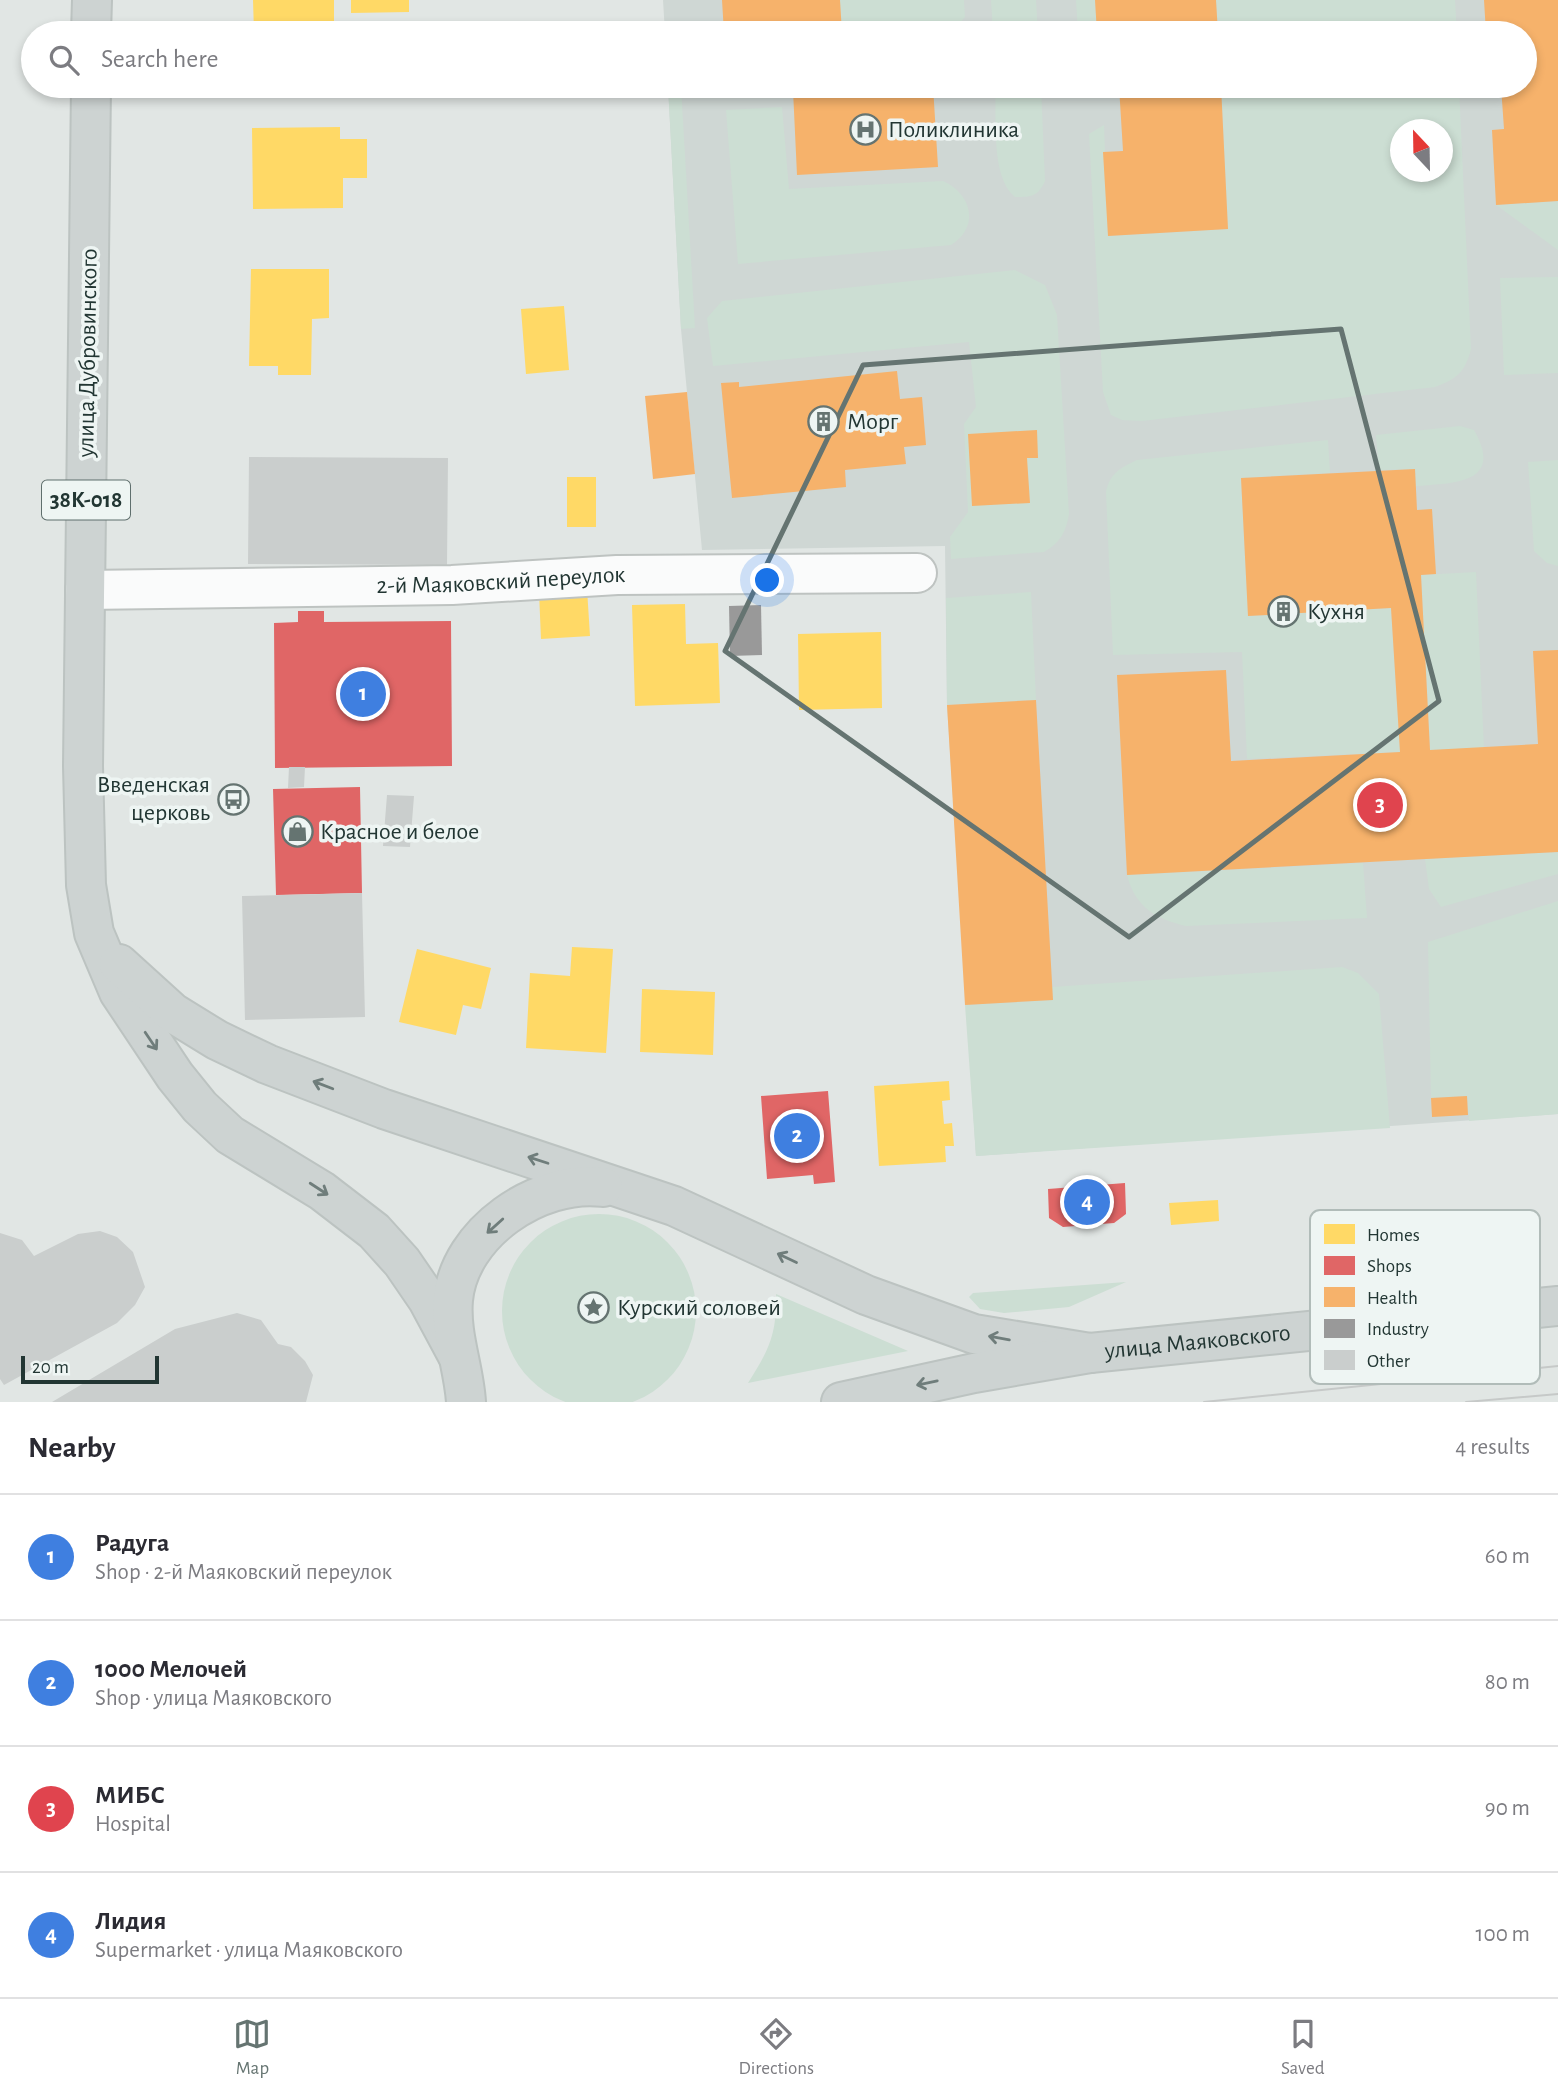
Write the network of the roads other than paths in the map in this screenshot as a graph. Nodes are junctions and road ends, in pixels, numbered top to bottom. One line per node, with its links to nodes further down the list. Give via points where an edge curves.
1 (92, 0): 2 (main road)
2 (91, 21)
3 (91, 98): 5 (main road, улица Дубровинского / 38К-018)
4 (917, 573): 5 (street, 2-й Маяковский переулок, via 617,575 452,585)
5 (85, 590): 6 (main road, улица Дубровинского / 38К-018, via 84,832)
6 (90, 915): 7 (main road, one-way to 6, via 384,1109 217,1040 173,1013 127,974 108,951); 12 (main road, one-way to 12, via 119,992 175,1076 230,1135 323,1191 374,1231 428,1300)
7 (626, 1190): 11 (main road, one-way to 7, via 974,1334 866,1294 674,1206); 12 (main road, one-way to 12, via 563,1189 532,1200 484,1235 458,1278 453,1324)
8 (1558, 1306): 9 (main road, улица Маяковского)
9 (1540, 1308)
10 (1310, 1331): 11 (main road, улица Маяковского)
11 (1090, 1353): 14 (main road, улица Маяковского, one-way to 14)
12 (457, 1354): 13 (main road)
13 (467, 1402)
14 (841, 1402)

